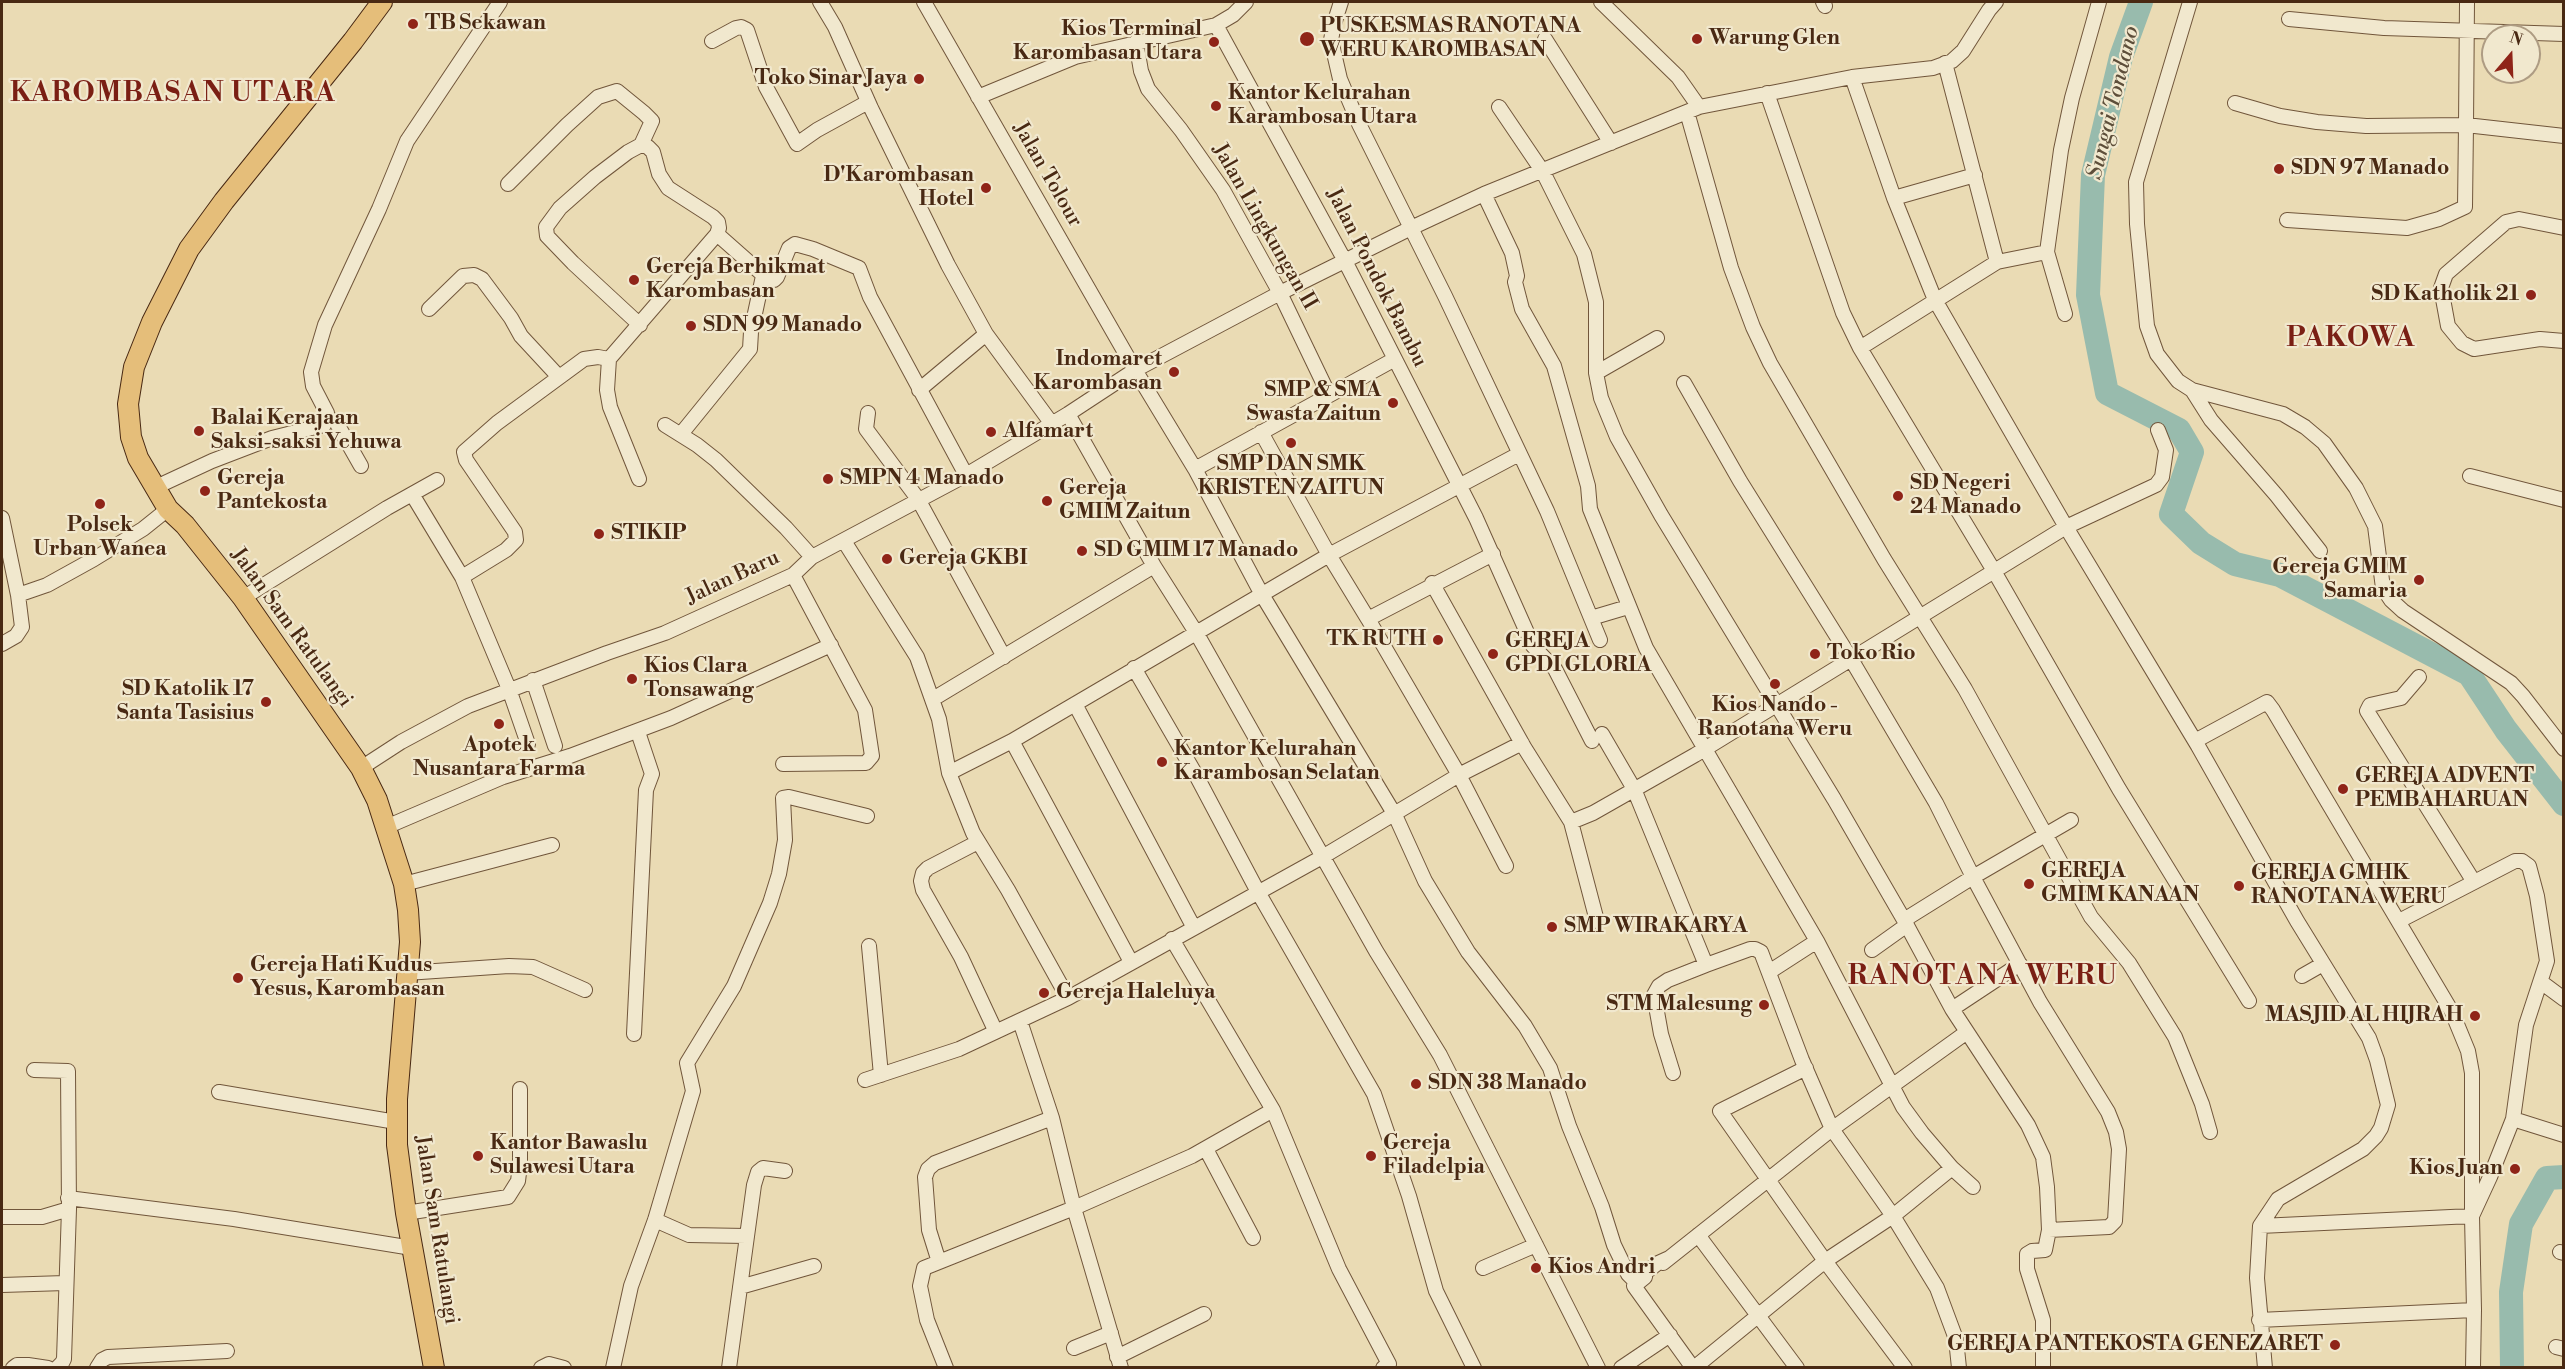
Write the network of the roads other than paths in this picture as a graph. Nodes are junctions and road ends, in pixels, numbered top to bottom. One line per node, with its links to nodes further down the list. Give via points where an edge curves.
1 (382, 2): 78 (highway, Jalan Sam Ratulangi, via 189,249 152,322 134,367 128,404 131,437 141,464)
2 (500, 2): 64 (street, via 407,141 325,325 311,372)
3 (820, 2): 23 (street)
4 (924, 2): 22 (street, Jalan Tolour)
5 (1246, 2): 13 (street)
6 (1341, 2): 37 (street, via 1331,40 1340,80)
7 (1601, 2): 26 (street, via 1678,77)
8 (1996, 2): 19 (street, via 1958,57)
9 (2099, 2): 40 (street, via 2068,119)
10 (2190, 2): 60 (street, via 2136,182 2147,326 2164,365)
11 (2468, 2): 14 (street)
12 (2289, 19): 14 (street)
13 (1216, 25): 18 (street); 41 (street, Jalan Pondok Bambu)
14 (2467, 31): 15 (street); 27 (street)
15 (2564, 34)
16 (1545, 39): 29 (street)
17 (712, 41): 23 (street, via 736,28 747,30 766,87 797,144)
18 (1136, 47): 22 (street, via 1075,57); 44 (street, Jalan Lingkungan II, via 1148,89 1208,166)
19 (1945, 63): 20 (street, Jalan Baru, via 1933,68); 32 (street)
20 (1852, 77): 21 (street, Jalan Baru); 35 (street)
21 (1767, 93): 26 (street, Jalan Baru); 52 (street, via 1843,313)
22 (978, 97): 55 (street, Jalan Tolour)
23 (868, 102): 49 (street, via 948,265)
24 (2235, 103): 27 (street, via 2318,122 2366,126)
25 (1499, 107): 31 (street)
26 (1693, 109): 29 (street, Jalan Baru); 99 (street, via 1731,268 1753,327 1816,444)
27 (2466, 125): 28 (street); 36 (street, via 2465,207 2407,228)
28 (2564, 136)
29 (1611, 143): 31 (street, Jalan Baru)
30 (641, 145): 33 (street, via 652,122 617,91 598,97); 39 (street, via 653,152 668,188 718,222); 48 (street, via 595,177 546,226 547,236)
31 (1543, 172): 34 (street, Jalan Baru); 56 (street, via 1584,254 1591,278 1596,302)
32 (1975, 175): 35 (street); 42 (street)
33 (508, 184)
34 (1484, 194): 37 (street, Jalan Baru); 98 (street, via 1512,253 1522,309 1554,366 1588,486 1590,509)
35 (1894, 198): 45 (street)
36 (2287, 220)
37 (1411, 228): 41 (street, Jalan Baru); 70 (street)
38 (2564, 228): 51 (street, via 2519,219 2506,222 2445,274 2441,288 2448,326 2474,350 2540,339)
39 (717, 234): 43 (street); 48 (street)
40 (2047, 252): 42 (street); 47 (street)
41 (1345, 261): 44 (street, Jalan Baru); 54 (street, Jalan Pondok Bambu)
42 (1997, 262): 45 (street)
43 (764, 276): 59 (street, via 774,280 777,277 789,248 795,244 859,268); 69 (street, via 750,333 750,349)
44 (1280, 293): 55 (street, Jalan Baru); 61 (street, Jalan Lingkungan II)
45 (1935, 300): 52 (street); 84 (street)
46 (429, 309): 57 (street, via 462,276 482,279 521,336)
47 (2065, 314)
48 (640, 325): 53 (street)
49 (987, 334): 59 (street); 65 (street)
50 (1657, 338): 56 (street)
51 (2564, 341)
52 (1860, 348): 91 (street)
53 (609, 359): 57 (street, via 584,359); 76 (street, via 610,407)
54 (1395, 359): 61 (street); 77 (street, Jalan Pondok Bambu)
55 (1135, 370): 63 (street, Jalan Baru); 72 (street, Jalan Tolour)
56 (1596, 373): 113 (street, via 1601,398 1617,437)
57 (559, 377): 93 (street, via 496,423 464,453 515,532 516,540)
58 (1684, 383): 107 (street)
59 (919, 390): 73 (street)
60 (2192, 390): 86 (street, via 2211,420); 121 (street, via 2283,414 2324,443 2356,488 2375,526 2383,588 2391,600 2511,683)
61 (1329, 394): 68 (street)
62 (868, 413): 80 (street, via 866,429)
63 (1068, 414): 65 (street, Jalan Baru); 90 (street)
64 (328, 418): 71 (street, via 336,422); 78 (street, via 317,428 272,438)
65 (1052, 424): 73 (street, Jalan Baru)
66 (665, 425): 69 (street)
67 (2158, 430): 84 (street, via 2166,450 2162,477 2156,485)
68 (1261, 432): 72 (street); 88 (street)
69 (681, 434): 89 (street, via 716,460)
70 (1519, 454): 77 (street); 100 (street)
71 (362, 466)
72 (1195, 469): 95 (street, Jalan Tolour)
73 (966, 475): 80 (street, Jalan Baru)
74 (2470, 476): 81 (street)
75 (437, 480): 79 (street)
76 (639, 480)
77 (1458, 485): 87 (street, Jalan Pondok Bambu); 88 (street)
78 (156, 487): 82 (highway, Jalan Sam Ratulangi)
79 (412, 494): 93 (street); 97 (street)
80 (918, 499): 85 (street, Jalan Baru); 106 (street)
81 (2564, 500)
82 (168, 509): 96 (street, via 94,559 47,585); 97 (highway, Jalan Sam Ratulangi)
83 (2, 518): 96 (street)
84 (2066, 527): 91 (street); 117 (street)
85 (844, 541): 89 (street, Jalan Baru); 112 (street, via 917,657)
86 (2320, 551)
87 (1493, 554): 94 (street); 127 (street, Jalan Pondok Bambu, via 1533,646 1555,669)
88 (1329, 555): 95 (street); 101 (street)
89 (812, 557): 92 (street, Jalan Baru)
90 (1154, 566): 102 (street); 106 (street)
91 (1994, 571): 99 (street); 161 (street, via 2119,789)
92 (793, 575): 105 (street); 110 (street, Jalan Baru, via 665,633)
93 (462, 577): 111 (street)
94 (1432, 584): 101 (street); 118 (street)
95 (1261, 593): 102 (street); 128 (street, Jalan Tolour)
96 (18, 595): 104 (street, via 22,627)
97 (243, 598): 124 (highway, Jalan Sam Ratulangi)
98 (1628, 607): 100 (street); 122 (street, via 1646,648)
99 (1920, 616): 107 (street); 133 (street)
100 (1592, 618): 103 (street)
101 (1368, 619): 126 (street)
102 (1197, 634): 108 (street); 136 (street)
103 (1600, 640)
104 (2, 644)
105 (831, 645): 115 (street); 123 (street, via 865,710 872,756 866,763)
106 (1004, 657): 112 (street)
107 (1851, 659): 113 (street); 138 (street, via 1936,803)
108 (1134, 668): 114 (street); 141 (street)
109 (2419, 677): 139 (street, via 2401,698 2370,705 2367,711)
110 (533, 680): 111 (street, Jalan Baru); 120 (street)
111 (509, 689): 119 (street); 124 (street, Jalan Baru, via 468,706)
112 (933, 699): 125 (street)
113 (1778, 703): 122 (street); 144 (street)
114 (1075, 704): 116 (street); 145 (street)
115 (638, 732): 132 (street, via 503,777); 166 (street, via 652,774 646,790)
116 (1012, 741): 125 (street); 150 (street)
117 (2195, 741): 143 (street, via 2267,702); 152 (street)
118 (1522, 743): 126 (street); 131 (street)
119 (528, 744)
120 (555, 746)
121 (2564, 748)
122 (1704, 749): 127 (street); 147 (street)
123 (783, 764)
124 (361, 768): 132 (highway, Jalan Sam Ratulangi)
125 (949, 773): 134 (street)
126 (1459, 775): 128 (street); 137 (street)
127 (1634, 789): 131 (street); 153 (street, Jalan Pondok Bambu)
128 (1395, 815): 136 (street); 201 (street, Jalan Tolour, via 1425,881 1468,952 1526,1026 1550,1068 1628,1274 1637,1279)
129 (867, 816): 193 (street, via 783,798 784,848 773,894 734,986 687,1063 693,1091)
130 (2071, 820): 133 (street)
131 (1571, 822): 142 (street)
132 (386, 827): 140 (highway, Jalan Sam Ratulangi)
133 (2047, 834): 138 (street); 180 (street, via 2091,917 2129,963 2175,1037)
134 (978, 842): 159 (street); 164 (street, via 928,868 921,881)
135 (552, 845): 140 (street)
136 (1324, 856): 141 (street); 199 (street, via 1440,1056)
137 (1506, 866)
138 (1973, 877): 144 (street); 151 (street)
139 (2474, 882): 143 (street); 157 (street, via 2515,861 2529,866 2547,961)
140 (404, 884): 155 (highway, Jalan Sam Ratulangi, via 410,942)
141 (1258, 892): 145 (street); 229 (street, via 1374,1094 1436,1291)
142 (1597, 921)
143 (2399, 921): 191 (street, via 2452,1012 2468,1051 2474,1098)
144 (1906, 923): 149 (street); 162 (street)
145 (1194, 928): 146 (street)
146 (1172, 939): 150 (street); 175 (street)
147 (1817, 941): 154 (street); 172 (street)
148 (869, 946): 170 (street)
149 (1872, 950)
150 (1131, 962): 159 (street)
151 (2020, 964): 162 (street); 195 (street, via 2108,1112 2119,1149 2113,1224)
152 (2323, 964): 156 (street); 194 (street, via 2369,1038 2388,1105 2381,1128 2363,1149 2290,1189 2278,1199)
153 (1706, 965): 154 (street, via 1755,949 1761,952); 169 (street, via 1668,980 1654,995)
154 (1769, 972): 167 (street)
155 (406, 973): 158 (street, via 533,967); 178 (highway, Jalan Sam Ratulangi)
156 (2302, 976)
157 (2541, 982): 160 (street); 177 (street, via 2524,1033)
158 (585, 990)
159 (1068, 998): 163 (street)
160 (2564, 999)
161 (2249, 1001)
162 (1952, 1009): 165 (street)
163 (1020, 1021): 164 (street); 176 (street)
164 (995, 1030): 170 (street, via 959,1049)
165 (1967, 1032): 172 (street); 195 (street, via 2028,1125 2043,1157)
166 (634, 1034)
167 (1806, 1068): 179 (street); 185 (street, via 1720,1111)
168 (34, 1071): 187 (street, via 68,1071)
169 (1673, 1073)
170 (881, 1075): 171 (street)
171 (865, 1080)
172 (1892, 1086): 179 (street); 183 (street, via 1911,1120)
173 (520, 1089): 189 (street, via 520,1165 518,1180 508,1197)
174 (219, 1092): 178 (street)
175 (1273, 1110): 182 (street); 220 (street, via 1339,1269)
176 (1052, 1118): 188 (street); 203 (street, via 928,1169 925,1177 929,1230)
177 (2512, 1119): 181 (street); 191 (street)
178 (396, 1122): 189 (highway, Jalan Sam Ratulangi)
179 (1832, 1129): 185 (street); 190 (street)
180 (2210, 1132)
181 (2564, 1135)
182 (1206, 1149): 188 (street); 198 (street)
183 (1952, 1168): 186 (street); 190 (street)
184 (784, 1171): 197 (street, via 763,1168 758,1172)
185 (1768, 1178): 196 (street); 202 (street)
186 (1973, 1187)
187 (68, 1203): 192 (street, via 42,1217); 200 (street, via 234,1219); 206 (street)
188 (1074, 1208): 203 (street); 213 (street)
189 (405, 1213): 200 (highway, Jalan Sam Ratulangi)
190 (1893, 1216): 202 (street); 235 (street, via 1937,1288 1956,1338)
191 (2472, 1216): 194 (street); 209 (street)
192 (2, 1217)
193 (655, 1220): 197 (street, via 689,1234); 226 (street, via 631,1286)
194 (2260, 1226): 212 (street)
195 (2049, 1230): 236 (street, via 2045,1250 2029,1251 2027,1257 2030,1282 2043,1320)
196 (1698, 1234): 201 (street); 211 (street)
197 (746, 1236): 208 (street)
198 (1253, 1238)
199 (1536, 1245): 205 (street); 230 (street)
200 (412, 1248): 223 (highway, Jalan Sam Ratulangi)
201 (1669, 1258): 214 (street, via 1634,1286)
202 (1825, 1261): 211 (street); 234 (street)
203 (939, 1262): 228 (street, via 924,1268 920,1286 927,1320)
204 (814, 1266): 208 (street)
205 (1483, 1268)
206 (65, 1283): 207 (street); 221 (street, via 64,1359)
207 (2, 1286)
208 (740, 1287): 227 (street)
209 (2474, 1310): 212 (street); 238 (street)
210 (1204, 1314): 217 (street)
211 (1759, 1316): 232 (street); 233 (street)
212 (2259, 1320): 237 (street)
213 (1111, 1333): 215 (street); 217 (street)
214 (1670, 1335): 231 (street); 232 (street)
215 (1074, 1348)
216 (227, 1351): 222 (street, via 108,1357)
217 (1119, 1362)
218 (2, 1363): 219 (street)
219 (15, 1366): 221 (street)
220 (1387, 1366)
221 (57, 1367)
222 (96, 1368)
223 (434, 1368)
224 (541, 1368): 225 (street, via 549,1364)
225 (564, 1368)
226 (613, 1368)
227 (729, 1368)
228 (946, 1368)
229 (1474, 1368)
230 (1598, 1368)
231 (1621, 1368)
232 (1694, 1368)
233 (1797, 1368)
234 (1905, 1368)
235 (1959, 1368)
236 (2043, 1368)
237 (2265, 1368)
238 (2474, 1368)

